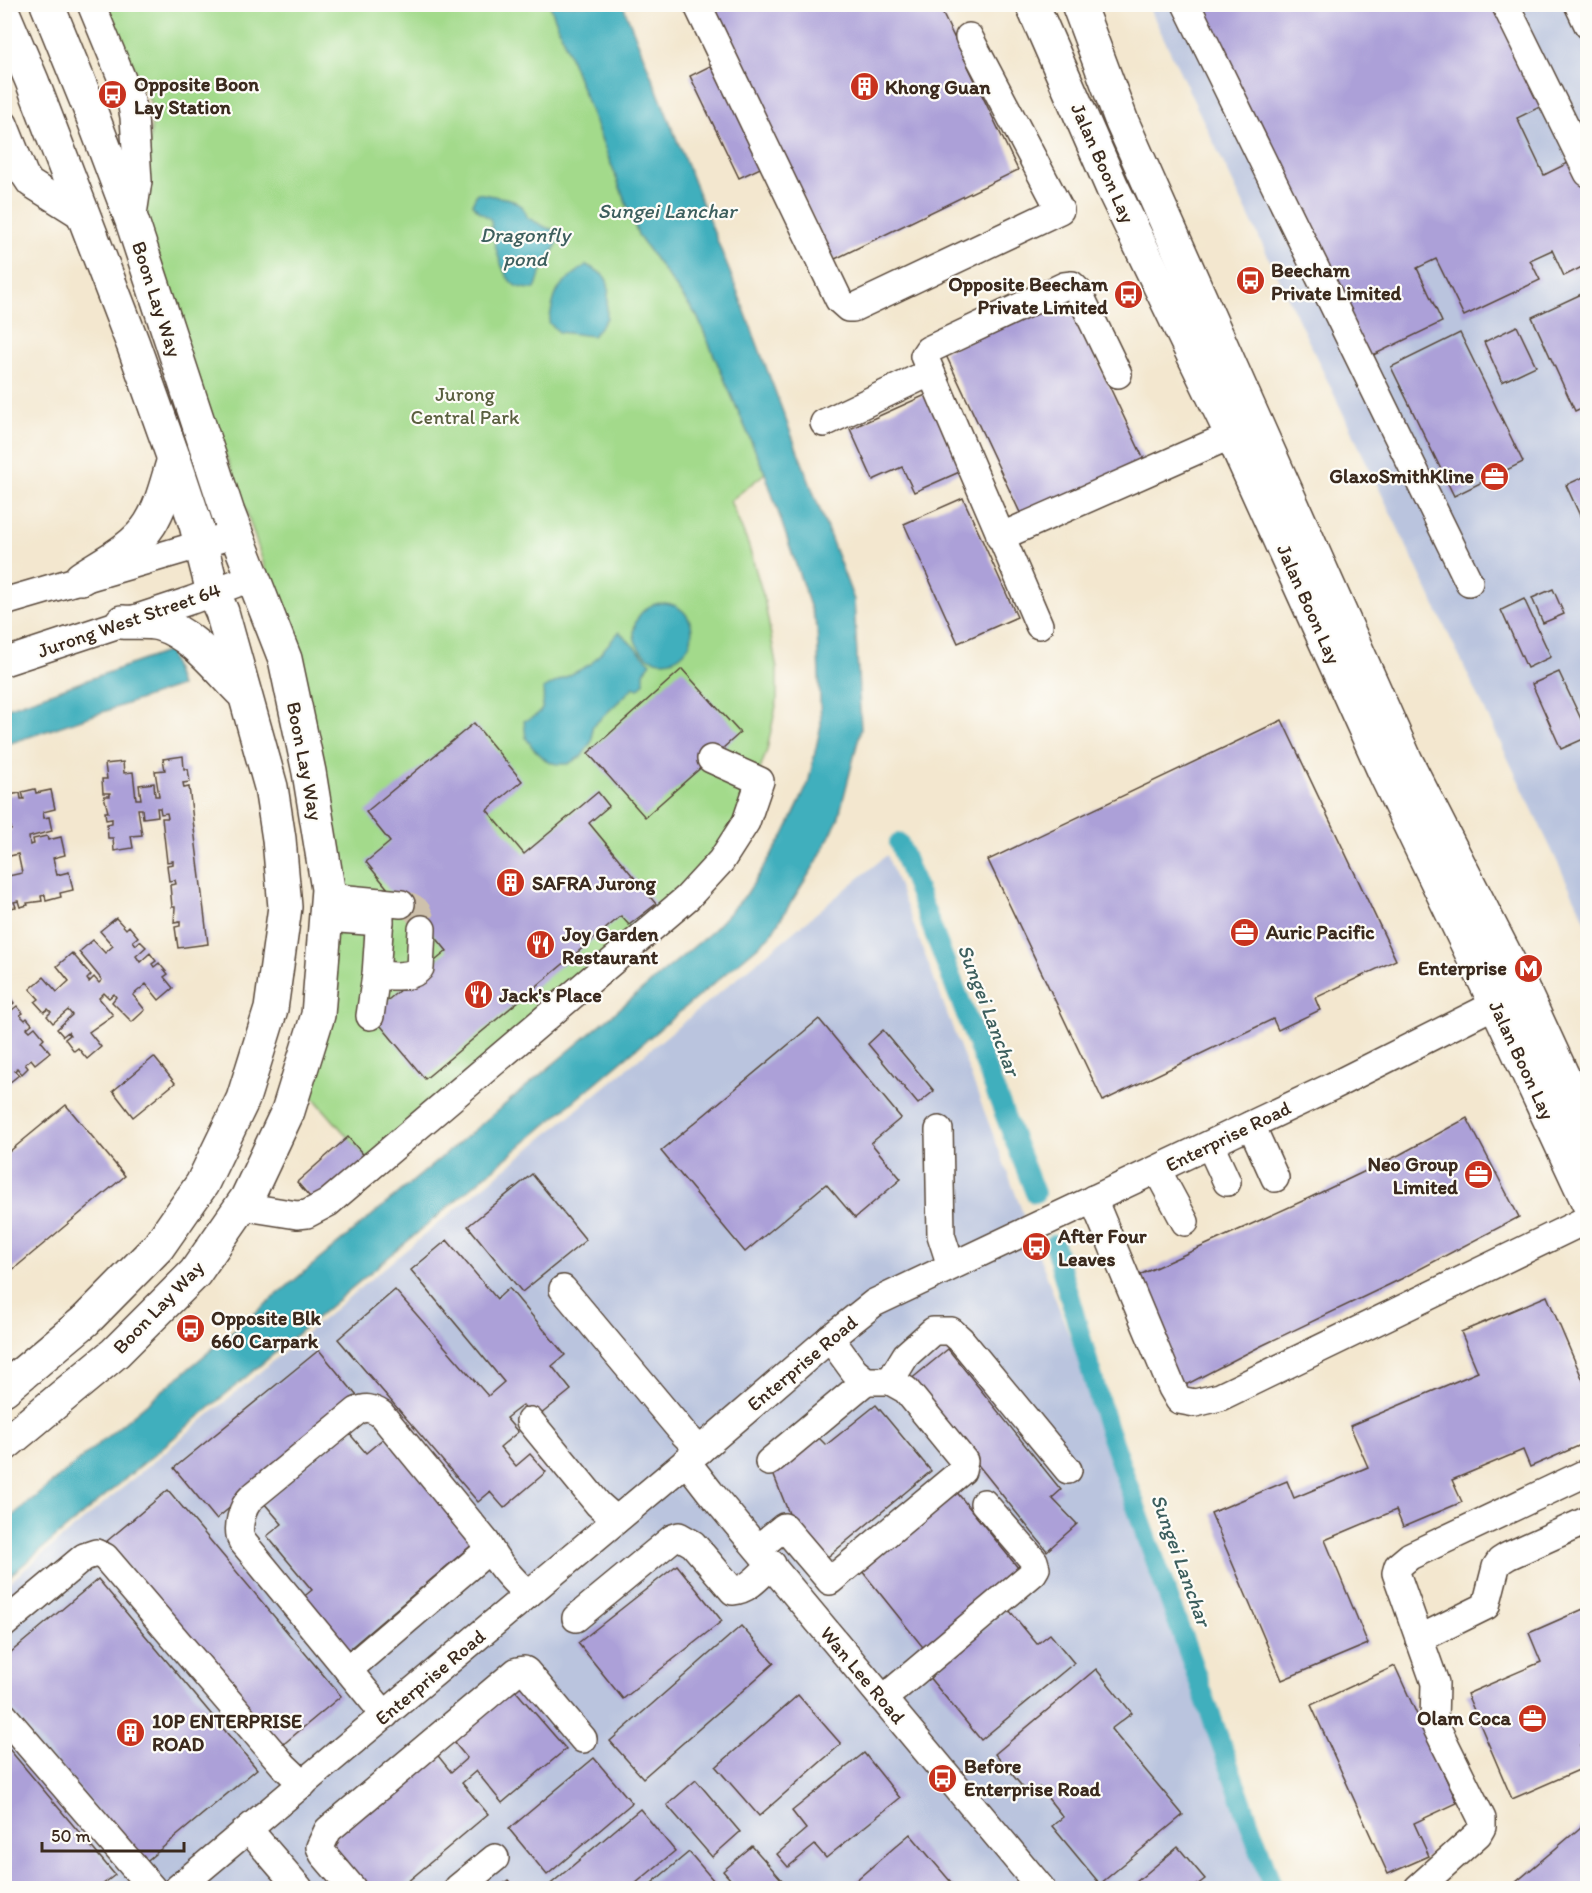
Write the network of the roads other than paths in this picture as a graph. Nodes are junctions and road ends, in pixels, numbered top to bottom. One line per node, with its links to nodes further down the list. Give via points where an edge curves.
1 (47, 4): 15 (main road, Boon Lay Way)
2 (91, 4): 15 (street, via 131,101 138,181)
3 (698, 4): 11 (street, via 839,300 848,308 1060,210)
4 (1032, 4): 19 (main road, Jalan Boon Lay, via 1112,187)
5 (1078, 4): 37 (main road, Jalan Boon Lay, via 1122,122)
6 (1186, 4): 26 (street)
7 (1505, 4): 13 (street)
8 (1578, 4): 10 (street)
9 (4, 15): 14 (main road, Boon Lay Way)
10 (1587, 25)
11 (969, 37)
12 (4, 124): 14 (street, via 30,183)
13 (1587, 173)
14 (84, 217): 20 (main road, Boon Lay Way)
15 (132, 221): 21 (main road, Boon Lay Way, via 204,446)
16 (929, 373): 17 (street, via 924,356 928,350 1070,285 1078,291); 18 (street); 22 (street)
17 (1118, 374)
18 (824, 423)
19 (1233, 437): 22 (street); 37 (main road, Jalan Boon Lay, via 1385,773)
20 (174, 459): 23 (main road, Boon Lay Way); 25 (main road, via 149,526 128,548)
21 (237, 534): 23 (street); 24 (main road, Boon Lay Way)
22 (1000, 537): 30 (street)
23 (200, 544): 25 (street); 27 (main road, Boon Lay Way)
24 (253, 577): 27 (street, Jurong West Street 64); 34 (main road, Boon Lay Way, via 285,659 309,772 328,889)
25 (81, 578): 28 (street)
26 (1469, 582)
27 (213, 592): 29 (street, Jurong West Street 64); 32 (main road, Boon Lay Way)
28 (4, 602)
29 (122, 622): 31 (street, Jurong West Street 64); 32 (main road, via 159,624 184,637 201,649)
30 (1039, 625)
31 (4, 662)
32 (244, 695): 55 (main road, Boon Lay Way, via 271,787 285,907 272,1009 243,1099 202,1184 158,1247 86,1320)
33 (711, 759): 48 (street, via 760,781 746,822 721,861 687,898 328,1203 297,1215)
34 (326, 908): 36 (street, via 387,909); 48 (main road, Boon Lay Way, via 318,1015 288,1111)
35 (422, 929): 36 (street, via 420,968 416,973)
36 (376, 975): 38 (street)
37 (1510, 998): 39 (street, Enterprise Road); 41 (main road, Jalan Boon Lay); 47 (main road, Jalan Boon Lay)
38 (370, 1016)
39 (1251, 1125): 42 (street, Enterprise Road); 44 (street)
40 (939, 1130): 51 (street, via 941,1235)
41 (1587, 1131)
42 (1210, 1145): 43 (street, Enterprise Road); 45 (street)
43 (1157, 1170): 46 (street, Enterprise Road); 50 (street)
44 (1275, 1178)
45 (1227, 1182)
46 (1093, 1199): 49 (street, via 1172,1388 1179,1400 1195,1403 1220,1397); 51 (street, Enterprise Road)
47 (1587, 1202)
48 (241, 1206): 57 (main road, Boon Lay Way, via 195,1273 115,1353)
49 (1587, 1219)
50 (1185, 1222)
51 (951, 1266): 53 (street, Enterprise Road, via 874,1303)
52 (564, 1289): 58 (street, Wan Lee Road)
53 (830, 1338): 54 (street, via 854,1371); 58 (street, Enterprise Road)
54 (878, 1381): 59 (street); 60 (street, via 933,1331 951,1331); 66 (street, via 906,1390 964,1461 963,1471 830,1581 784,1527)
55 (4, 1389)
56 (530, 1421): 63 (street)
57 (4, 1445)
58 (693, 1456): 63 (street, Enterprise Road); 66 (street, Wan Lee Road, via 710,1492)
59 (770, 1462)
60 (1068, 1470)
61 (1587, 1472): 70 (street, via 1403,1561 1396,1577)
62 (984, 1503): 72 (street, via 1034,1561 1034,1573)
63 (616, 1520): 67 (street, Enterprise Road)
64 (1587, 1520): 70 (street, via 1508,1556 1497,1567 1486,1606)
65 (489, 1548): 67 (street); 71 (street); 71 (street, via 381,1414 369,1408 357,1411 252,1497 238,1532 242,1541)
66 (765, 1556): 68 (street, via 748,1586 733,1591 693,1544 680,1536 673,1538); 72 (street, Wan Lee Road)
67 (528, 1594): 73 (street, Enterprise Road)
68 (576, 1618)
69 (4, 1624): 76 (street, via 84,1557 96,1553 105,1557)
70 (1419, 1639): 85 (street, via 1435,1683 1434,1722 1482,1819 1482,1827)
71 (348, 1670): 73 (street)
72 (883, 1699): 79 (street, Wan Lee Road)
73 (385, 1714): 76 (street, Enterprise Road)
74 (4, 1716): 80 (street)
75 (583, 1739): 83 (street, via 526,1671 517,1671 328,1830 320,1847)
76 (303, 1784): 77 (street, Enterprise Road)
77 (249, 1830): 81 (street, Enterprise Road); 82 (street)
78 (495, 1858): 84 (street)
79 (1036, 1887)
80 (152, 1888)
81 (178, 1888)
82 (299, 1888)
83 (352, 1888)
84 (458, 1888)
85 (1418, 1888)

